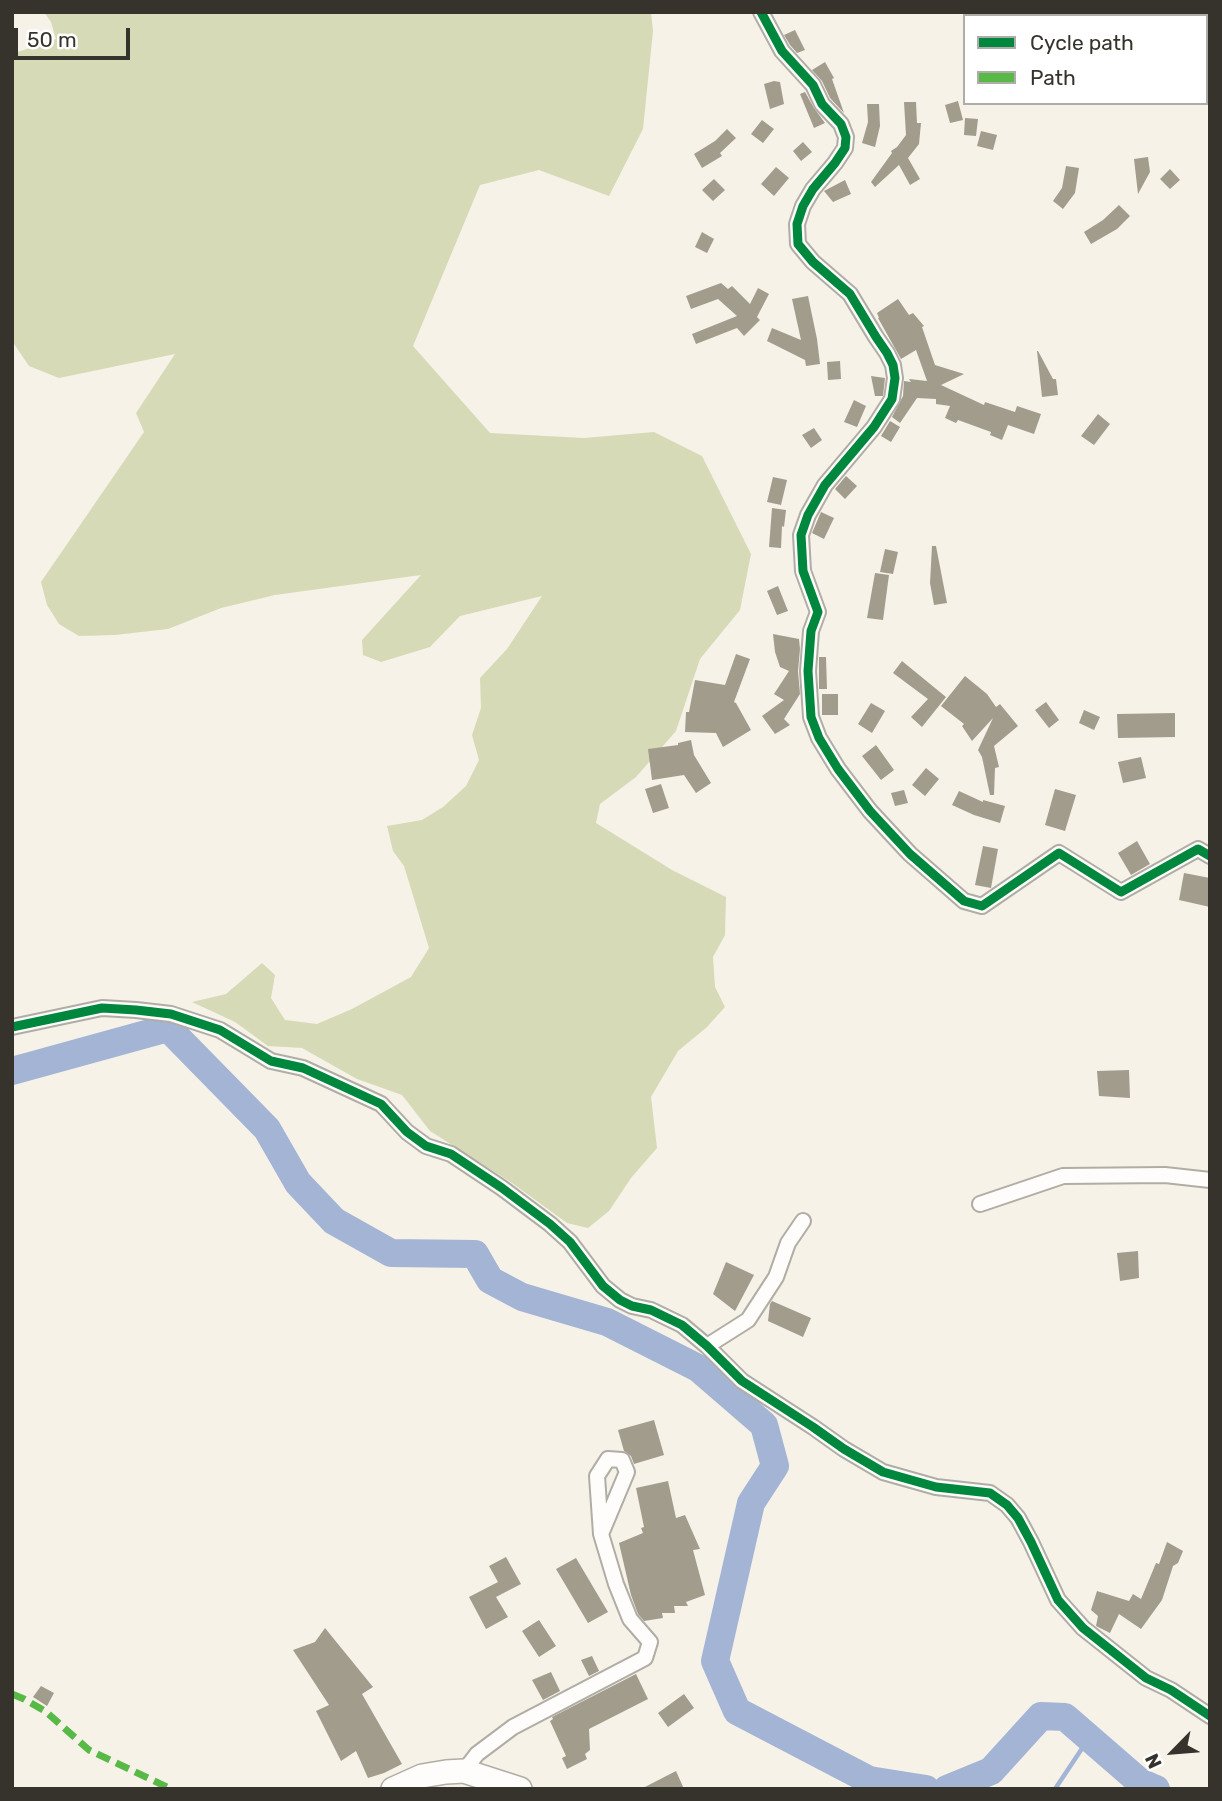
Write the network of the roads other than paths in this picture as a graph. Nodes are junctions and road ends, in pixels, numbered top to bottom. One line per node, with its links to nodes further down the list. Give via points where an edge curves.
1 (761, 12): 2 (street, via 782,51 813,85 846,137 845,148 803,206 797,224 798,244 850,294 894,365 892,399 825,485 801,535 803,570 818,612 811,631 808,671 811,717 819,738 870,811 964,901 982,906 1059,853 1121,892 1198,849)
2 (1210, 856)
3 (12, 1027): 7 (street, via 102,1009 171,1014 220,1030 271,1061 303,1068 381,1104 426,1146 452,1154 550,1224 620,1300 682,1325)
4 (1210, 1180): 5 (street, via 1165,1175 1063,1176)
5 (980, 1204)
6 (803, 1221): 7 (street, via 788,1243 776,1277 748,1320)
7 (707, 1346): 9 (street, via 742,1381 883,1472 936,1486 990,1493 1007,1504 1058,1600 1083,1628 1146,1678)
8 (601, 1534): 10 (street, via 630,1619 650,1642 645,1658 513,1727 477,1754)
9 (1210, 1716)
10 (464, 1771): 11 (main road, via 422,1776); 12 (main road)
11 (393, 1789)
12 (520, 1789)

